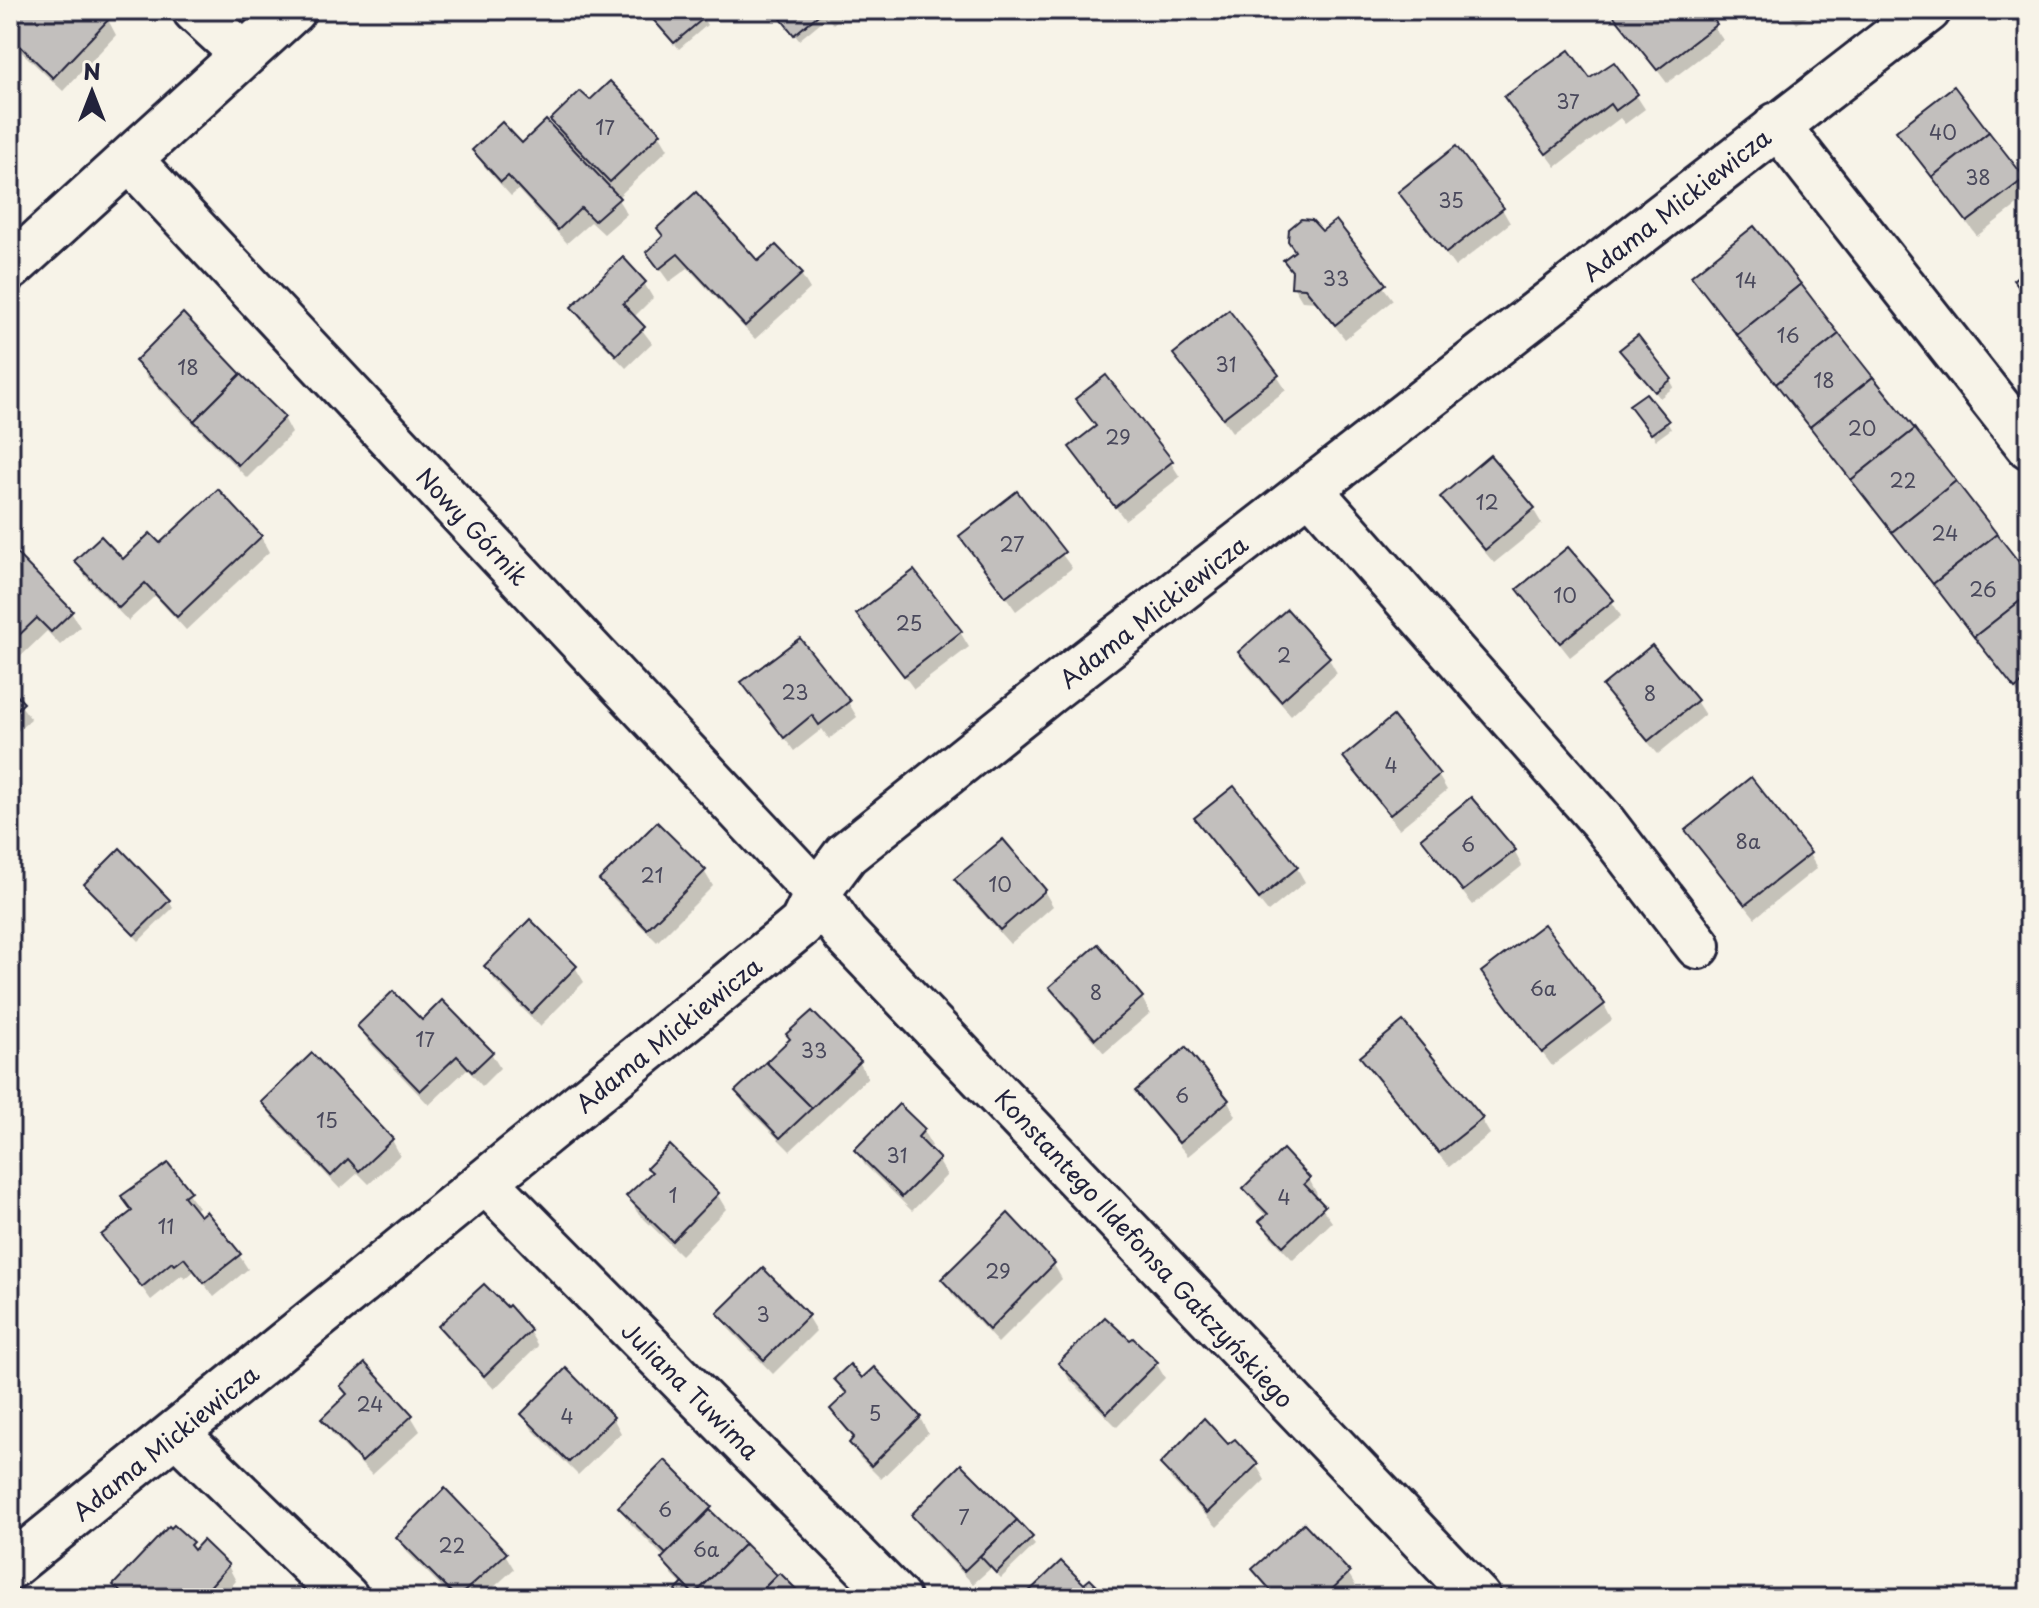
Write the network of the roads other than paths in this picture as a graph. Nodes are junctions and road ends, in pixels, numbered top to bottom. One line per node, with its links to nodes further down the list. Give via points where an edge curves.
1 (195, 10): 4 (street)
2 (293, 10): 4 (street)
3 (1928, 10): 5 (street, Adama Mickiewicza)
4 (243, 54): 6 (street)
5 (1777, 125): 8 (street, Adama Mickiewicza); 9 (street, Adama Mickiewicza)
6 (130, 160): 7 (street); 10 (street, Nowy Górnik)
7 (10, 268)
8 (2029, 446)
9 (1310, 490): 10 (street, Adama Mickiewicza, via 846,854); 11 (street, via 1602,821)
10 (817, 893): 12 (street, Adama Mickiewicza, via 802,924); 17 (street, Konstantego Ildefonsa Gałczyńskiego, via 845,934)
11 (1698, 946)
12 (486, 1182): 13 (street, Adama Mickiewicza); 16 (street, Juliana Tuwima)
13 (176, 1433): 14 (street, Adama Mickiewicza); 15 (street)
14 (10, 1567)
15 (346, 1598)
16 (897, 1598)
17 (1478, 1598)

